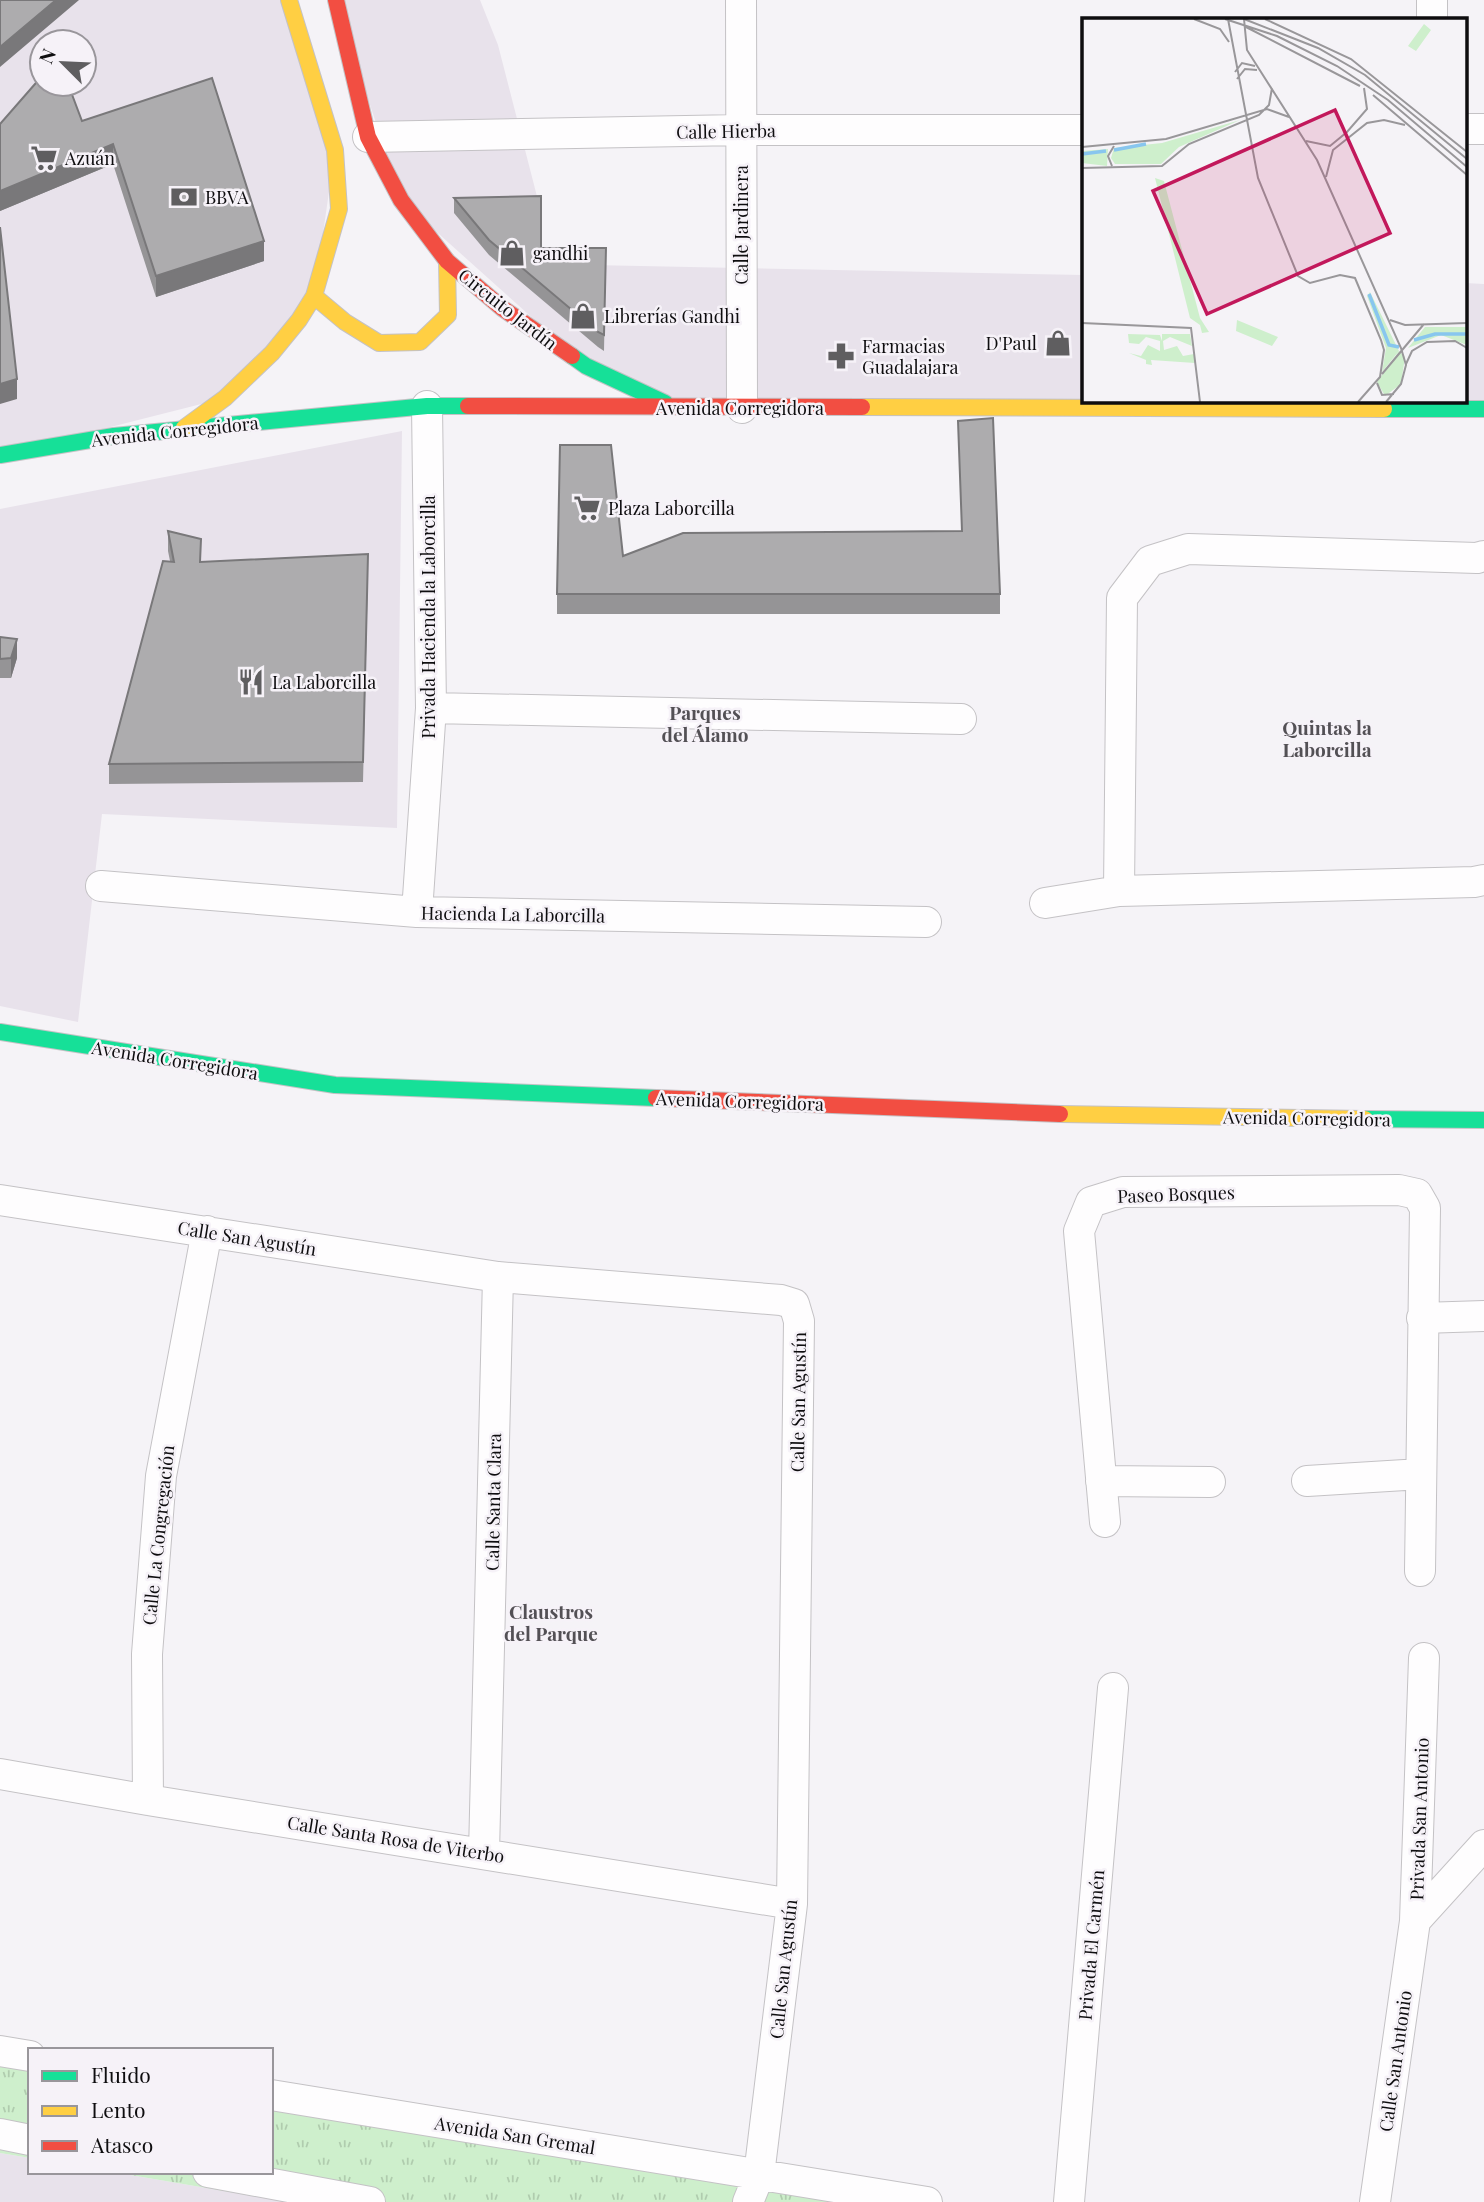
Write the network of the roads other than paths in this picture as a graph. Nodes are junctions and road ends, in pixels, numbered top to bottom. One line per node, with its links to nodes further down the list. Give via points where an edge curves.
1 (289, 0): 12 (main road, via 335,150 339,209)
2 (336, 0): 10 (main road, Circuito Jardín)
3 (741, 0): 8 (street, Calle Jardinera)
4 (1432, 0): 5 (street)
5 (1432, 18)
6 (1466, 129): 7 (street)
7 (1484, 129)
8 (740, 130): 9 (street, Calle Hierba); 10 (street, Calle Hierba); 15 (street, Calle Jardinera)
9 (1082, 130)
10 (369, 137): 11 (main road, Circuito Jardín, via 401,200)
11 (447, 261): 12 (main road, via 448,314 420,342 379,343); 16 (main road, Circuito Jardín, via 502,308 586,366)
12 (314, 296): 18 (main road, via 272,353 225,398)
13 (1418, 404): 15 (main road, Avenida Corregidora); 17 (main road, Avenida Corregidora)
14 (427, 406): 16 (main road, Avenida Corregidora); 18 (main road, Avenida Corregidora); 21 (street, Privada Hacienda la Laborcilla)
15 (742, 408): 16 (main road, Avenida Corregidora)
16 (677, 409)
17 (1484, 409)
18 (182, 429): 19 (main road, Avenida Corregidora)
19 (0, 455)
20 (1484, 556): 25 (street, via 1188,550 1150,561 1122,598)
21 (431, 708): 22 (street); 27 (street, Privada Hacienda la Laborcilla)
22 (961, 719)
23 (1484, 880): 25 (street)
24 (101, 887): 27 (street, Hacienda La Laborcilla)
25 (1119, 891): 26 (street)
26 (1045, 903)
27 (417, 912): 28 (street, Hacienda La Laborcilla)
28 (926, 922)
29 (0, 1032): 30 (main road, Avenida Corregidora, via 335,1085 1081,1115)
30 (1484, 1121)
31 (0, 1200): 32 (street, Calle San Agustín)
32 (207, 1231): 33 (street, Calle San Agustín); 45 (street, Calle La Congregación, via 161,1476 146,1654)
33 (498, 1277): 47 (street, Calle Santa Clara); 48 (street, Calle San Agustín, via 794,1304 799,1321)
34 (1484, 1315): 35 (street)
35 (1422, 1318): 36 (street, Paseo Bosques); 37 (street, Paseo Bosques, via 1425,1208 1418,1194 1399,1190 1123,1192 1091,1202 1079,1231)
36 (1421, 1475): 38 (street); 41 (street, Paseo Bosques)
37 (1101, 1481): 39 (street); 40 (street, Paseo Bosques)
38 (1307, 1481)
39 (1210, 1482)
40 (1105, 1522)
41 (1420, 1571)
42 (1424, 1658): 49 (street, Privada San Antonio)
43 (1113, 1688): 60 (street, Privada El Carmén)
44 (0, 1774): 45 (street, Calle Santa Rosa de Viterbo)
45 (148, 1800): 47 (street, Calle Santa Rosa de Viterbo)
46 (1484, 1845): 49 (street, Privada San Antonio)
47 (484, 1853): 48 (street, Calle Santa Rosa de Viterbo)
48 (792, 1904): 56 (street, Calle San Agustín)
49 (1415, 1921): 61 (street, Calle San Antonio)
50 (0, 2051): 51 (street)
51 (28, 2056)
52 (273, 2095): 56 (street, Avenida San Gremal)
53 (0, 2134): 54 (street)
54 (28, 2140)
55 (219, 2174): 57 (street)
56 (759, 2175): 58 (street); 59 (street, Avenida San Gremal)
57 (370, 2202)
58 (748, 2202)
59 (927, 2202)
60 (1069, 2202)
61 (1375, 2202)

